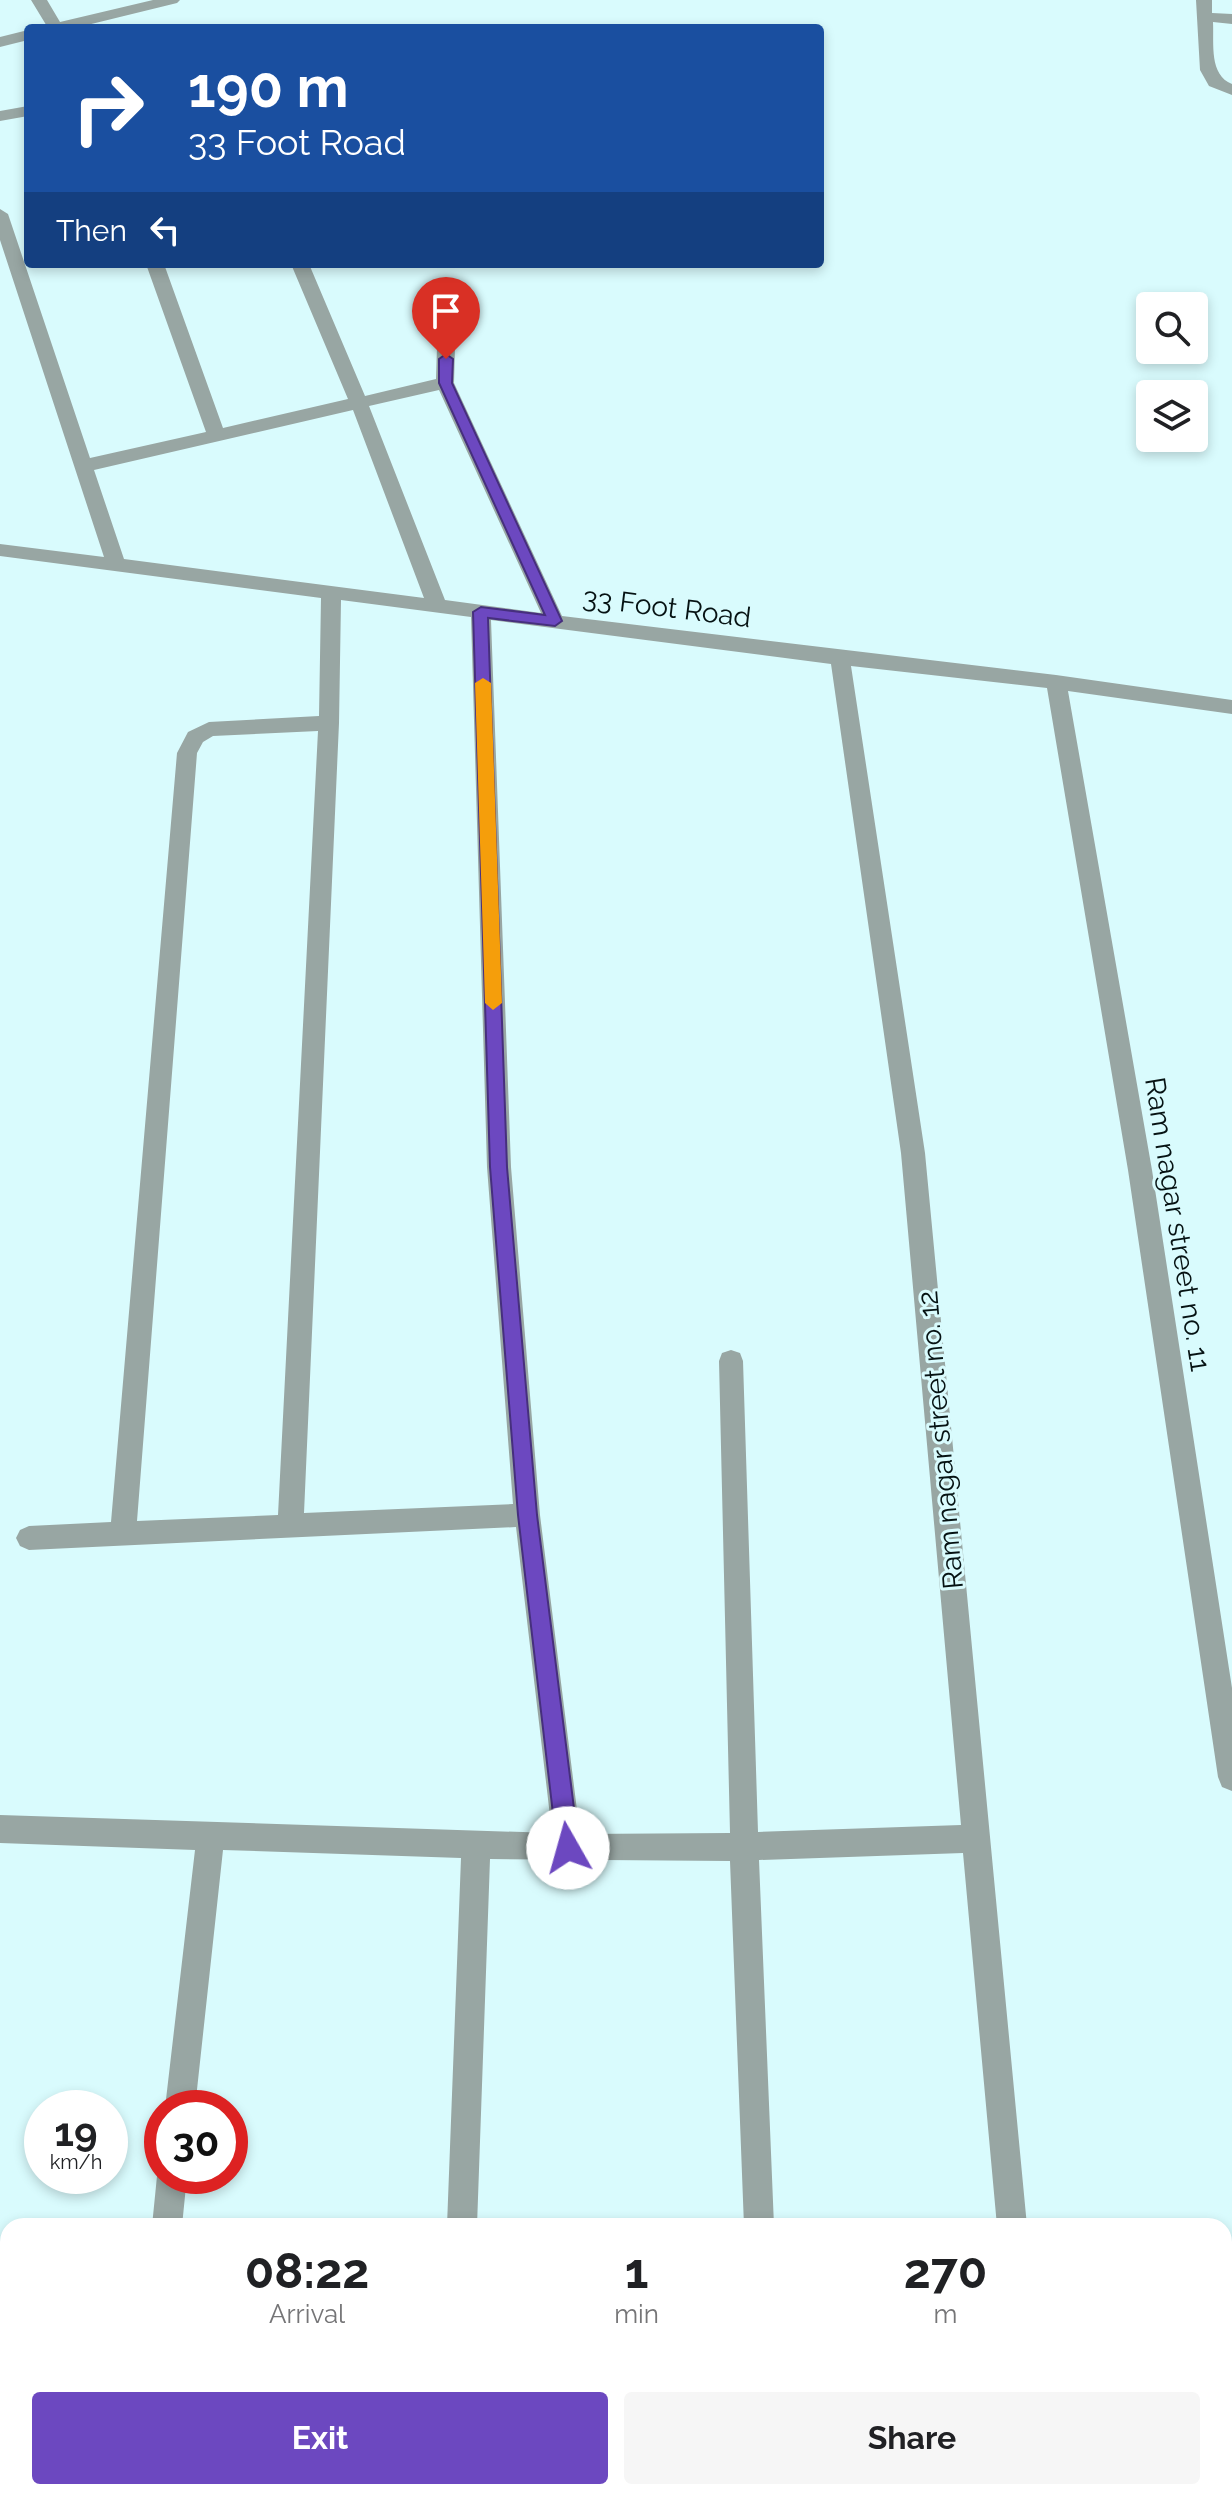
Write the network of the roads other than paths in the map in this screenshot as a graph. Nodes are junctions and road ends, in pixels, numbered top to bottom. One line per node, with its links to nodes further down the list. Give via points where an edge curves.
1 (39, 0): 6 (street)
2 (172, 0): 7 (street)
3 (1204, 0): 4 (street)
4 (1205, 17): 5 (street); 10 (street, via 1208,70 1215,83)
5 (1232, 19)
6 (54, 24)
7 (73, 24)
8 (24, 36): 9 (street)
9 (0, 42)
10 (1232, 90)
11 (24, 112): 12 (street)
12 (0, 116)
13 (0, 214): 20 (street)
14 (156, 268): 19 (street)
15 (302, 268): 18 (street)
16 (435, 316): 17 (street, via 446,347)
17 (445, 383): 18 (street); 26 (street)
18 (359, 403): 19 (street); 24 (street)
19 (216, 435): 20 (street)
20 (83, 466): 22 (street)
21 (0, 550): 22 (street, 33 Foot Road)
22 (116, 565): 23 (street, 33 Foot Road)
23 (331, 593): 24 (street, 33 Foot Road); 30 (street)
24 (437, 606): 25 (street, 33 Foot Road)
25 (481, 612): 26 (street, 33 Foot Road); 32 (street, via 499,1167)
26 (555, 621): 27 (street, 33 Foot Road)
27 (840, 658): 28 (street, 33 Foot Road); 39 (street, Ram nagar street no. 12, via 913,1153)
28 (1056, 682): 29 (street, 33 Foot Road); 36 (street, Ram nagar street no. 11, via 1140,1170)
29 (1232, 707)
30 (329, 723): 33 (street); 34 (street, via 209,729 195,737 187,753)
31 (731, 1361): 41 (street)
32 (527, 1515): 33 (street); 42 (street)
33 (290, 1526): 34 (street)
34 (123, 1533): 35 (street)
35 (29, 1538)
36 (1232, 1777)
37 (0, 1829): 38 (street)
38 (211, 1836): 40 (street); 43 (street)
39 (977, 1838): 41 (street); 48 (street, Ram nagar street no. 12)
40 (476, 1844): 42 (street); 46 (street)
41 (744, 1847): 42 (street); 47 (street)
42 (568, 1848)
43 (182, 2090)
44 (170, 2194): 45 (street)
45 (168, 2218)
46 (462, 2218)
47 (759, 2218)
48 (1011, 2218)

